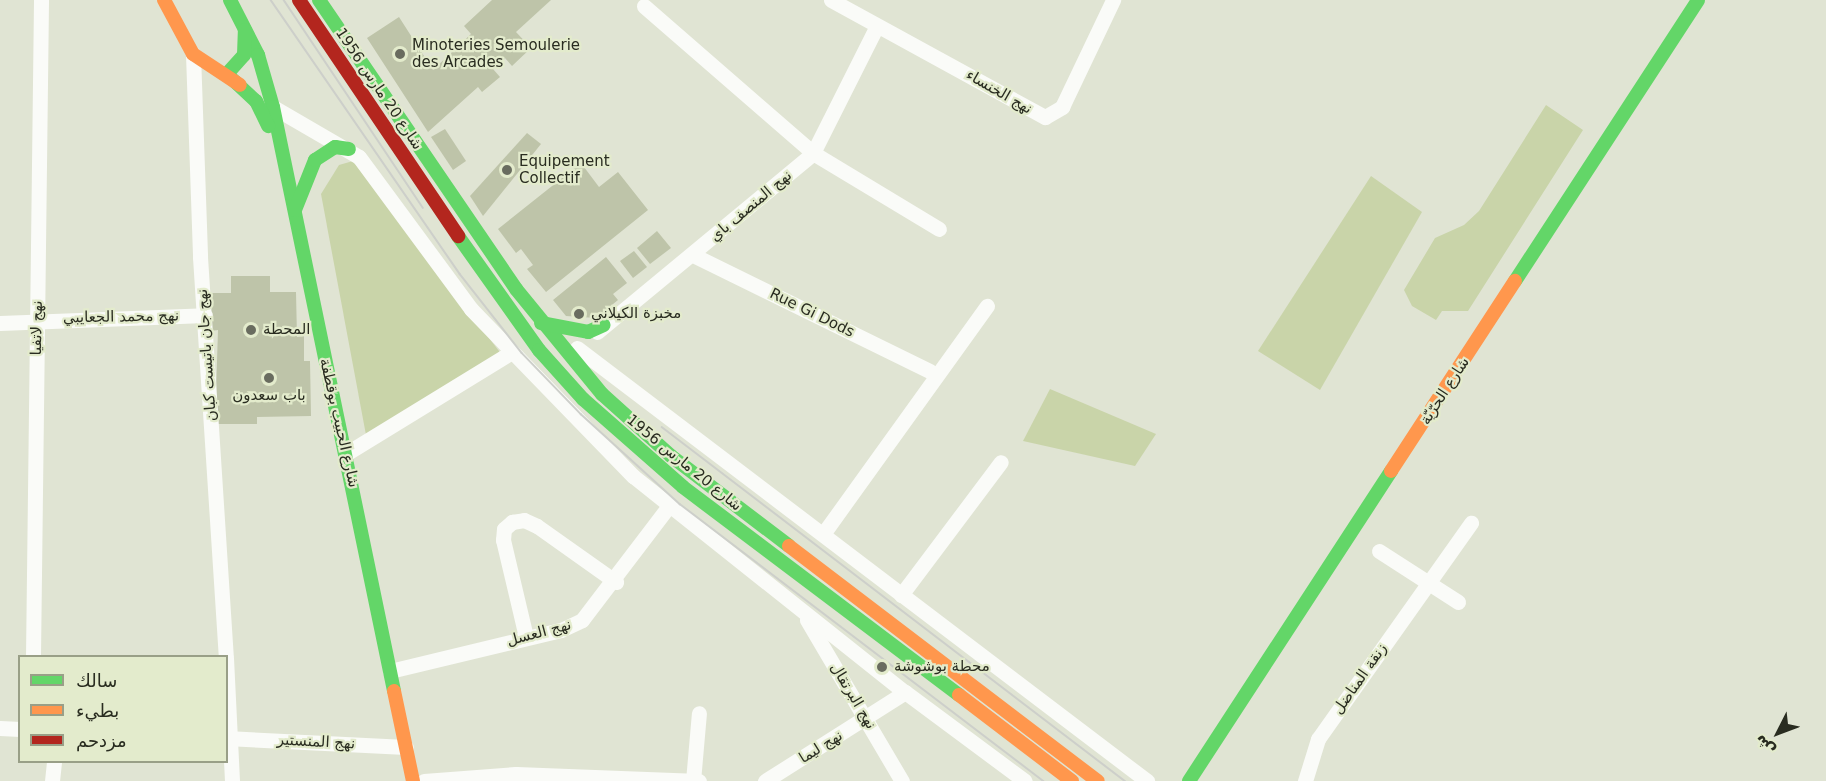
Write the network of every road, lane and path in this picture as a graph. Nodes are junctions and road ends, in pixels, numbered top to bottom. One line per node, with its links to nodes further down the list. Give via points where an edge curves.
1 (41, 0): 23 (street, نهج لاتفيا)
2 (164, 0): 12 (main road)
3 (230, 0): 10 (main road, شارع الحبيب بوقطفة)
4 (299, 0): 29 (main road, شارع 20 مارس 1956, via 488,281)
5 (319, 0): 25 (main road, شارع 20 مارس 1956)
6 (831, 0): 11 (street, نهج الخنساء)
7 (1113, 0): 11 (street, نهج الخنساء, via 1062,107 1045,117)
8 (1698, 0): 66 (main road, شارع الحرّيّة)
9 (644, 6): 16 (street)
10 (241, 19): 13 (main road, via 246,47); 14 (main road, شارع الحبيب بوقطفة, via 258,55)
11 (877, 26): 16 (street, نهج المنصف باي)
12 (193, 54): 13 (main road); 22 (street, نهج جان باتيست كبان)
13 (228, 77): 14 (main road); 19 (main road, via 263,111)
14 (273, 107): 15 (street); 17 (main road, شارع الحبيب بوقطفة)
15 (349, 149): 17 (main road, via 335,147 315,160); 28 (street)
16 (813, 153): 18 (street); 20 (street, نهج المنصف باي)
17 (294, 213): 19 (main road, شارع الحبيب بوقطفة)
18 (939, 229)
19 (298, 232): 31 (main road, شارع الحبيب بوقطفة)
20 (693, 255): 26 (street, نهج المنصف باي); 30 (street, Rue Gi Dods)
21 (987, 306): 35 (street)
22 (205, 315): 23 (street, نهج محمد الجعايبي); 44 (street, نهج جان باتيست كبان)
23 (37, 318): 24 (street, نهج محمد الجعايبي); 43 (street, نهج لاتفيا)
24 (0, 323)
25 (542, 323): 26 (main road, via 588,332); 27 (main road, شارع 20 مارس 1956)
26 (604, 326): 27 (street, نهج المنصف باي)
27 (572, 352): 29 (street, نهج المنصف باي); 35 (street, شارع 20 مارس 1956); 64 (main road, شارع 20 مارس 1956, via 671,456)
28 (510, 353): 31 (street); 33 (street, via 612,457)
29 (554, 367): 63 (main road, شارع 20 مارس 1956, via 624,437 683,487)
30 (930, 370)
31 (347, 453): 45 (main road, شارع الحبيب بوقطفة)
32 (1001, 462): 39 (street)
33 (669, 506): 37 (street, نهج العسل); 41 (street)
34 (1471, 523): 38 (street, زنقة المناضل)
35 (823, 534): 39 (street, شارع 20 مارس 1956)
36 (1379, 551): 38 (street)
37 (616, 582): 42 (street, نهج العسل, via 582,620); 42 (street, via 537,526 524,520 512,522 504,530 503,540)
38 (1429, 582): 40 (street); 67 (street, زنقة المناضل, via 1318,739)
39 (902, 595): 65 (street, شارع 20 مارس 1956)
40 (1458, 602)
41 (802, 612): 46 (street); 49 (street, نهج البرتقال)
42 (526, 638): 45 (street, نهج العسل)
43 (33, 655)
44 (226, 655)
45 (390, 671): 53 (main road, شارع الحبيب بوقطفة)
46 (905, 692): 49 (street, نهج ليما); 62 (street)
47 (228, 711): 52 (street, نهج جان باتيست كبان)
48 (699, 713): 59 (street)
49 (867, 717): 60 (street, نهج ليما); 61 (street, نهج البرتقال)
50 (0, 728): 51 (street)
51 (18, 729)
52 (229, 738): 53 (street, نهج المنستير); 56 (street, نهج جان باتيست كبان)
53 (406, 747): 57 (main road, شارع الحبيب بوقطفة)
54 (54, 763): 55 (street)
55 (52, 781)
56 (232, 781)
57 (413, 781)
58 (424, 781): 59 (street, via 516,774)
59 (695, 781)
60 (765, 781)
61 (902, 781)
62 (1025, 781)
63 (1072, 781)
64 (1098, 781)
65 (1147, 781)
66 (1189, 781)
67 (1305, 781)

